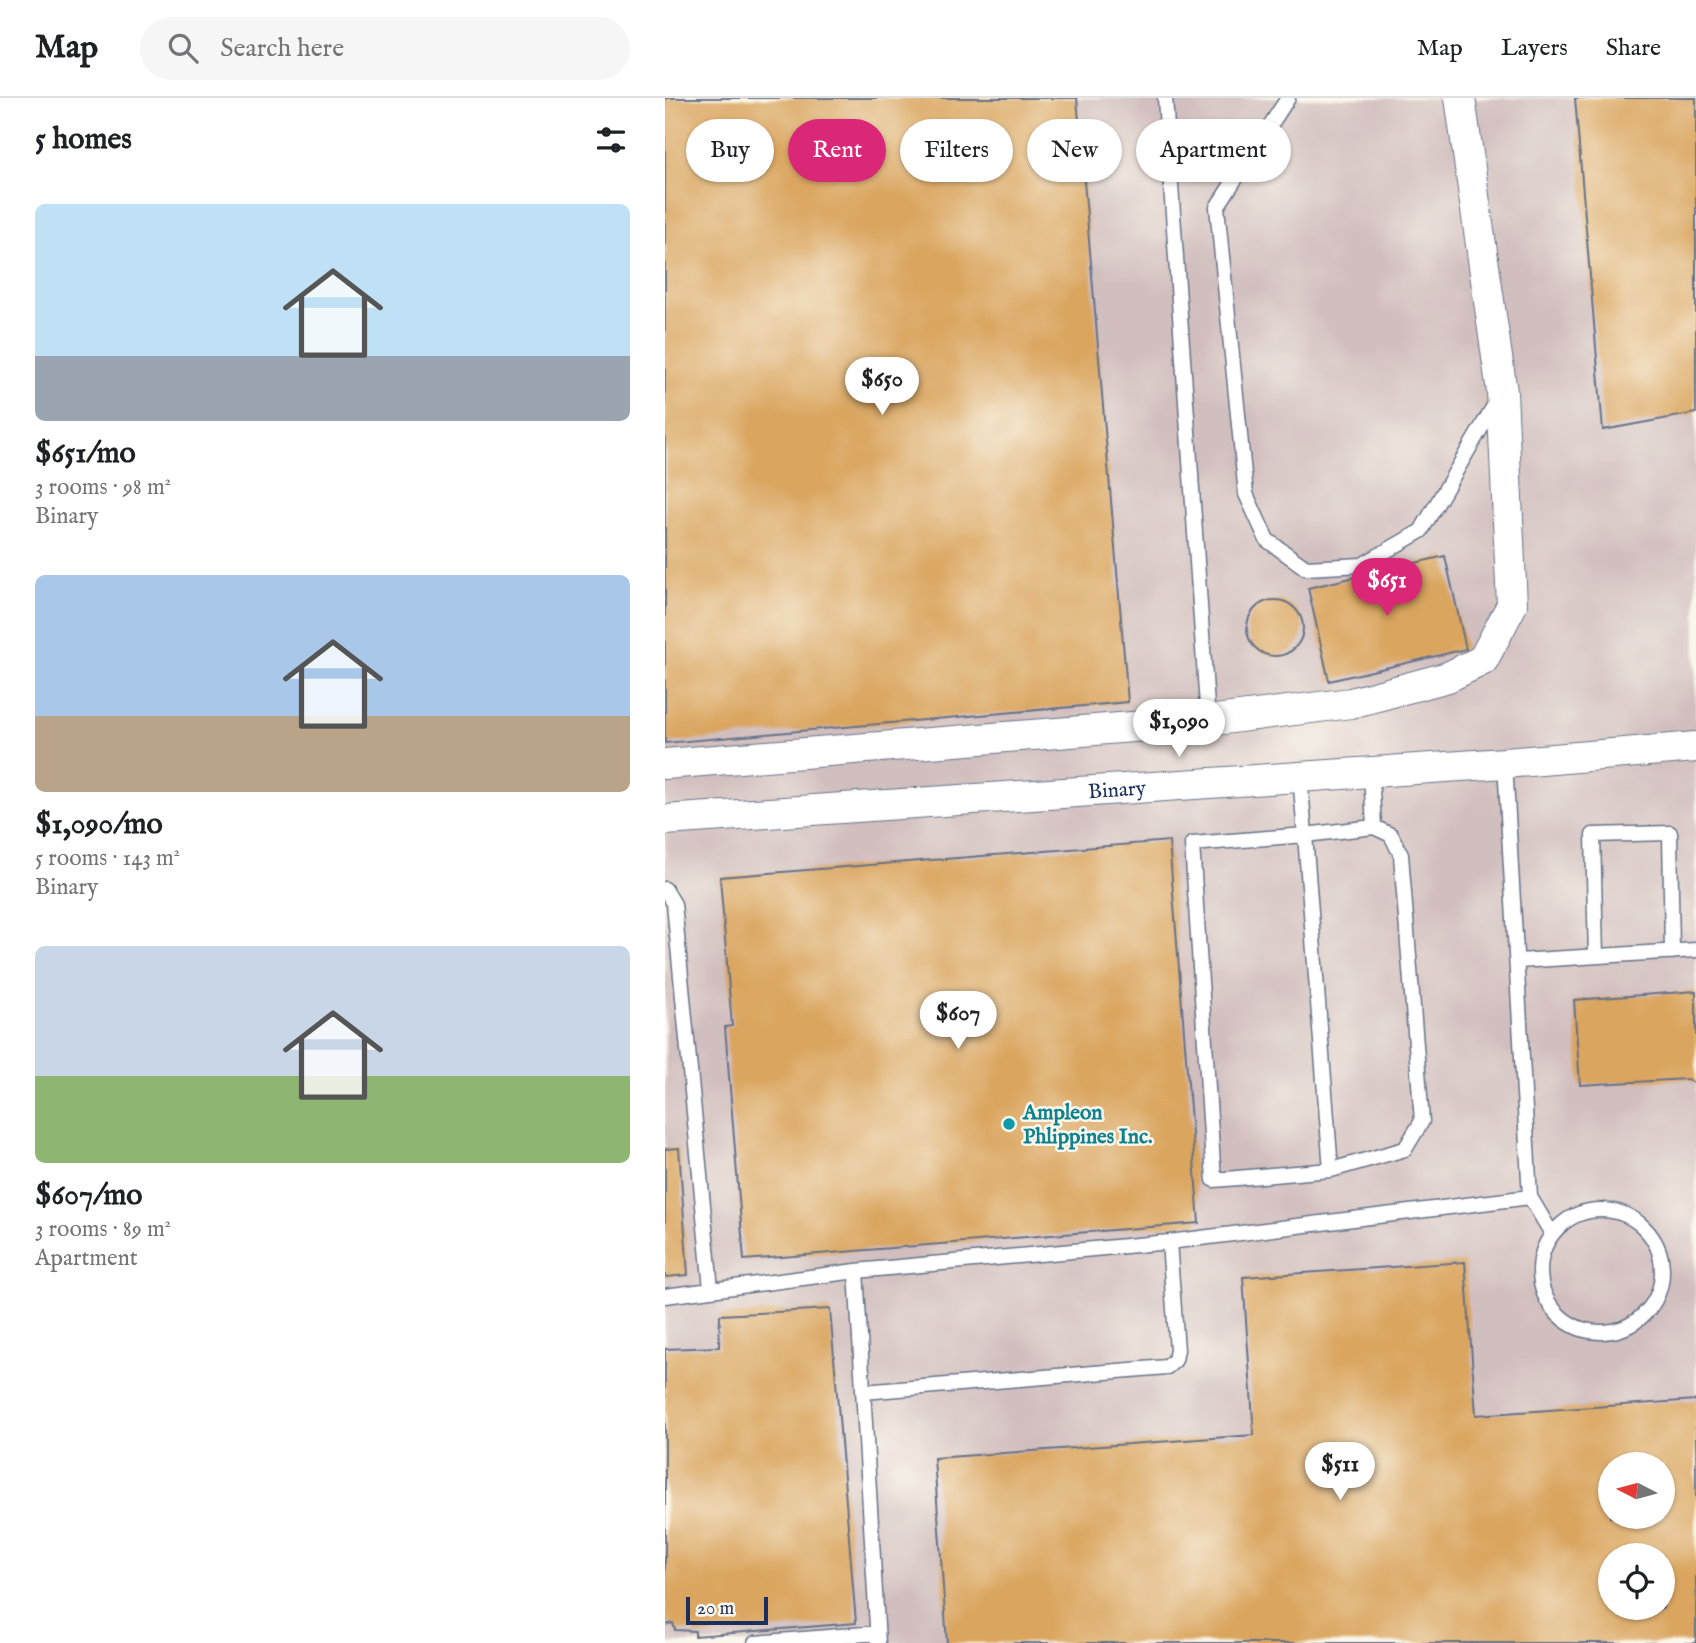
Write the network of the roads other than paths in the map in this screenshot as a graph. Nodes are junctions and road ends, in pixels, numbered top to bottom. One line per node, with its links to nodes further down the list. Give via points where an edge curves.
1 (1165, 98): 5 (lane)
2 (1287, 98): 4 (lane, via 1217,207 1246,494 1267,540 1306,568 1362,565 1421,531)
3 (1460, 98): 4 (street)
4 (1502, 392): 5 (street, via 1511,605 1483,660 1448,677 1351,703)
5 (1208, 721): 8 (street)
6 (1696, 747): 7 (street, Binary)
7 (1505, 763): 9 (street, Binary); 18 (lane)
8 (665, 764)
9 (1371, 772): 10 (street, Binary); 12 (lane)
10 (1300, 776): 11 (street, Binary); 13 (lane)
11 (665, 820)
12 (1374, 827): 13 (lane); 19 (lane, via 1391,835 1401,855 1422,1121 1405,1149)
13 (1305, 835): 19 (lane); 19 (lane, via 1192,844 1214,1180)
14 (665, 889): 24 (lane, via 674,904)
15 (1696, 950): 16 (lane)
16 (1672, 953): 17 (lane); 17 (lane, via 1670,833 1593,835)
17 (1597, 956): 18 (lane)
18 (1518, 961): 20 (lane)
19 (1331, 1170)
20 (1530, 1197): 21 (lane); 22 (lane)
21 (1552, 1234): 21 (lane, via 1543,1251 1542,1289 1564,1320 1590,1331 1618,1330 1650,1307 1662,1267 1657,1246 1645,1228 1607,1209 1577,1215)
22 (1169, 1242): 23 (lane); 26 (lane, via 1177,1350 1167,1367)
23 (856, 1271): 24 (lane); 26 (lane)
24 (711, 1289): 25 (lane)
25 (665, 1296)
26 (863, 1392): 27 (lane)
27 (877, 1638): 28 (lane)
28 (755, 1643)

